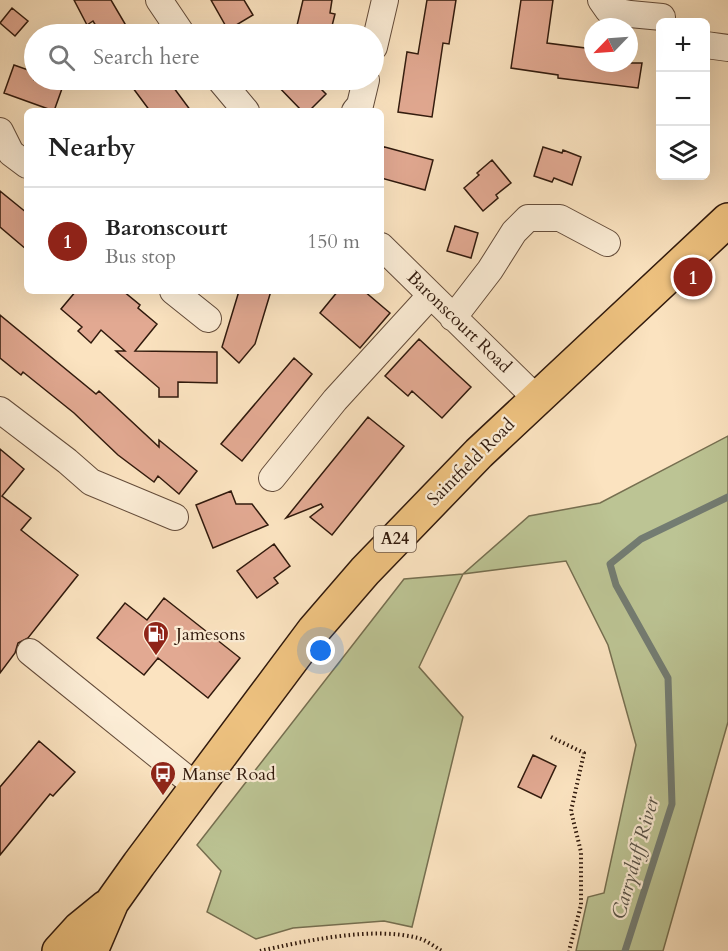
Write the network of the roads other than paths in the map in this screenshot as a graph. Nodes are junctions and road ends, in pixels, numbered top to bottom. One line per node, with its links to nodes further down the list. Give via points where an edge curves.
1 (159, 0): 5 (street)
2 (384, 0): 6 (street)
3 (601, 0): 4 (street, via 608,10)
4 (664, 13)
5 (175, 24)
6 (379, 24)
7 (710, 46): 8 (street)
8 (728, 48)
9 (228, 90): 11 (street)
10 (364, 90): 12 (street)
11 (243, 108)
12 (358, 108)
13 (0, 131): 14 (street, via 11,153)
14 (24, 163)
15 (728, 220): 22 (highway, Saintfield Road / A24)
16 (607, 243): 20 (street, via 560,218 528,218)
17 (384, 249): 19 (street, Baronscourt Road)
18 (177, 294): 21 (street)
19 (430, 296): 20 (street, Baronscourt Road); 24 (street, via 335,400 299,431)
20 (453, 318): 22 (street, Baronscourt Road)
21 (208, 319)
22 (536, 398): 27 (highway, Saintfield Road / A24, via 365,571 314,630)
23 (0, 410): 25 (street, via 90,482)
24 (272, 478)
25 (175, 517)
26 (30, 652): 27 (street)
27 (196, 786): 28 (highway, Saintfield Road / A24)
28 (111, 902): 29 (highway, Saintfield Road / A24); 30 (highway, Saintfield Road / A24)
29 (59, 951)
30 (90, 951)

